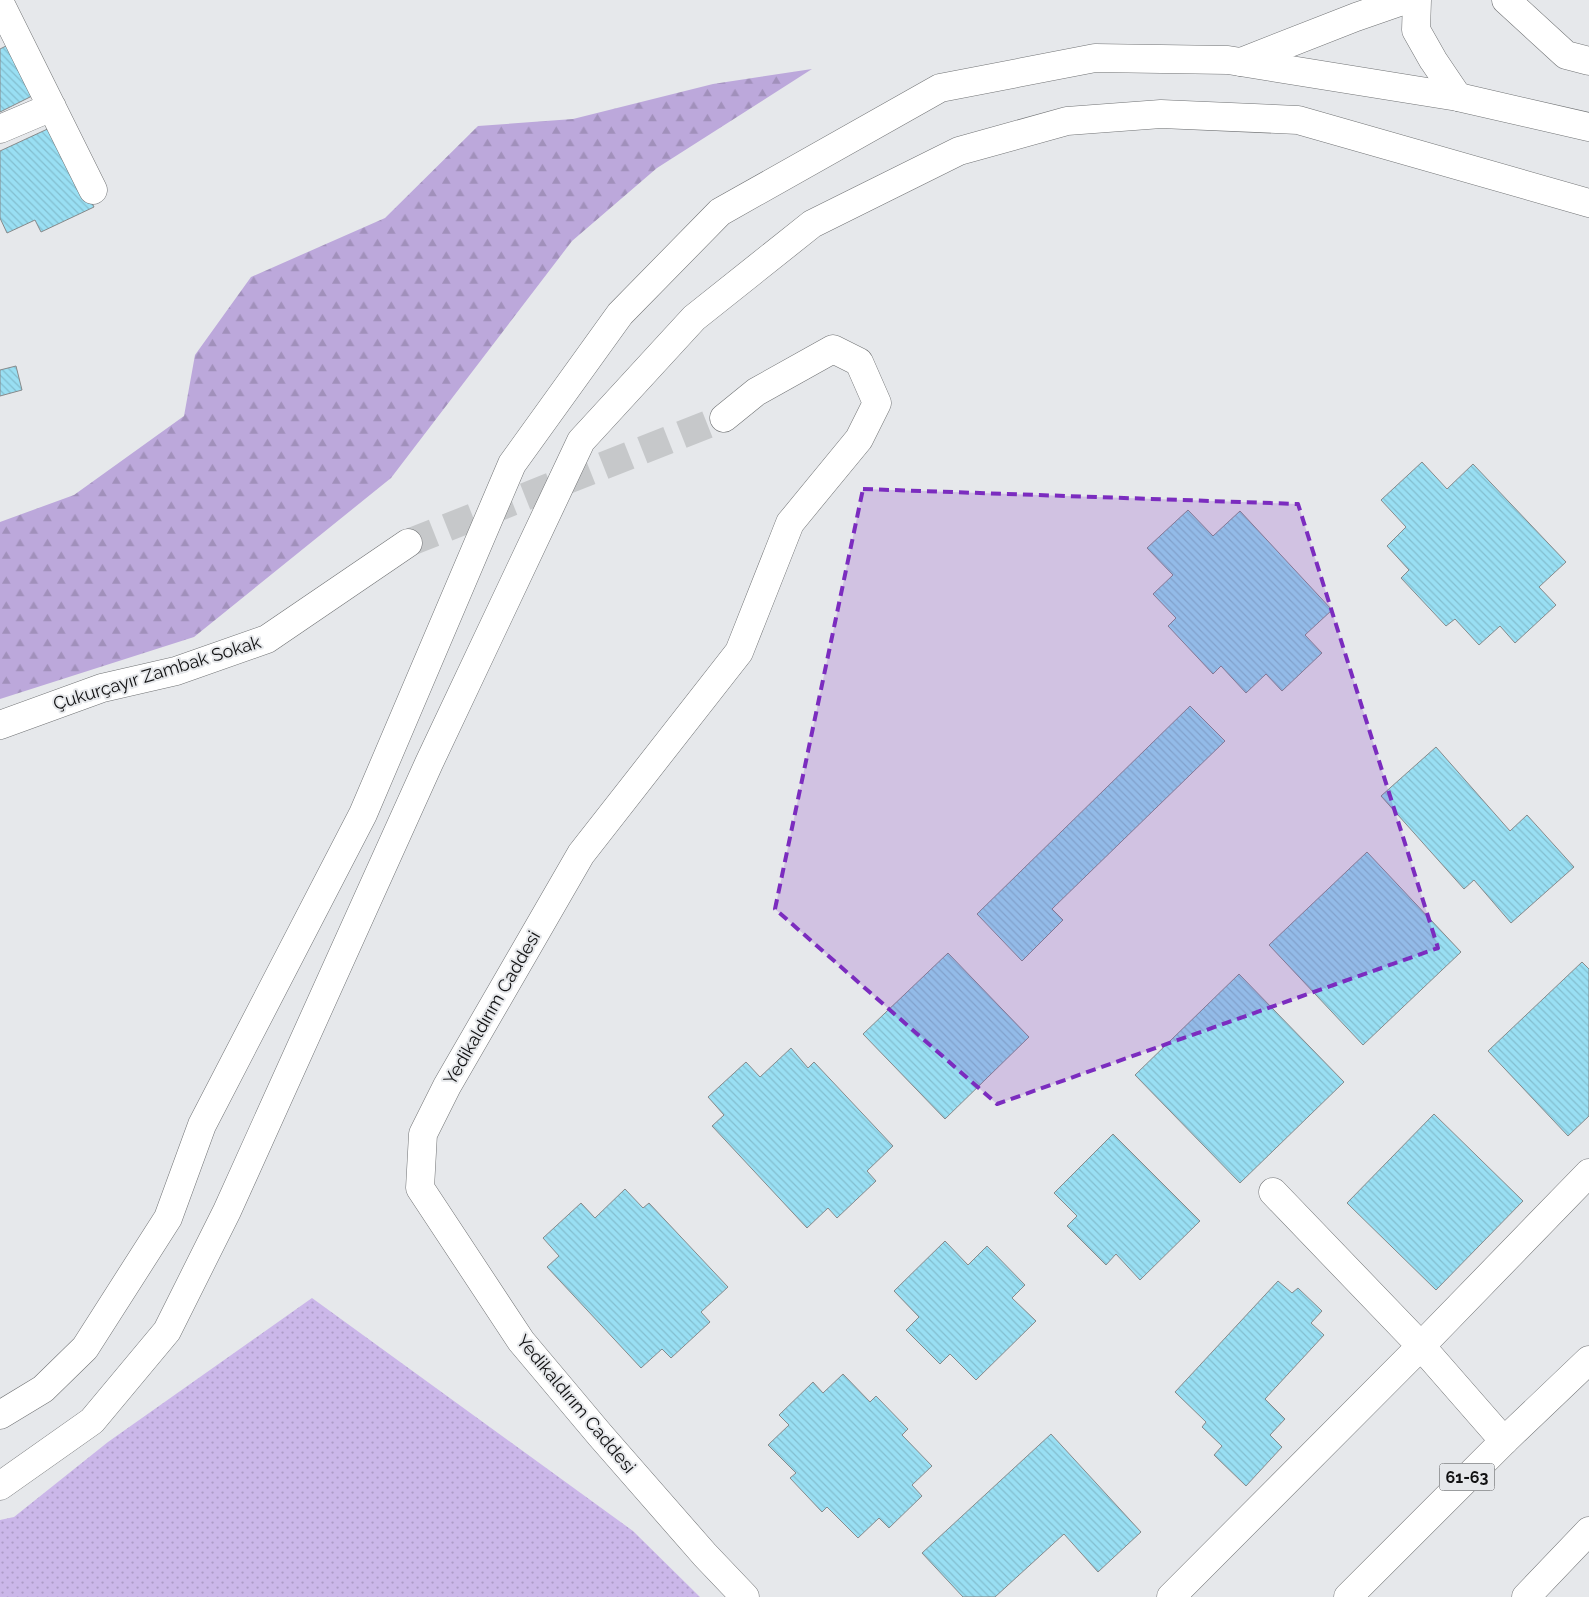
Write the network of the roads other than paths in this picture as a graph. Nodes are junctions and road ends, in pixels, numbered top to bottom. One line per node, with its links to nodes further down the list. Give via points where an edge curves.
1 (1405, 0): 5 (main road)
2 (1417, 0): 7 (main road, via 1416,30)
3 (1506, 0): 6 (main road, via 1566,55)
4 (0, 3): 8 (main road)
5 (1241, 62): 7 (main road); 20 (main road, via 1095,58 940,88 720,212 620,314 512,464 363,814 202,1125 168,1218 85,1348 42,1389)
6 (1589, 62)
7 (1458, 98): 9 (main road)
8 (52, 107): 10 (main road); 11 (main road)
9 (1589, 127)
10 (0, 129)
11 (93, 190)
12 (1589, 203): 22 (main road, via 1298,120 1162,114 1068,122 959,151 812,224 694,318 581,441 429,763 227,1211 167,1331 92,1421)
13 (724, 418): 24 (main road, Yedikaldırım Caddesi, via 756,392 833,349 860,362 877,403 859,439 790,523 739,652 581,854 447,1086 423,1134 420,1188 521,1341)
14 (408, 543): 15 (main road, Çukurçayır Zambak Sokak, via 267,639 176,671 102,688)
15 (0, 725)
16 (1589, 1173): 18 (main road)
17 (1273, 1192): 18 (main road)
18 (1421, 1346): 21 (main road); 25 (main road)
19 (1589, 1360): 21 (main road, 61-63)
20 (0, 1416)
21 (1504, 1441): 26 (main road, 61-63)
22 (0, 1486)
23 (1589, 1531): 27 (main road)
24 (745, 1597)
25 (1171, 1597)
26 (1348, 1597)
27 (1526, 1597)

